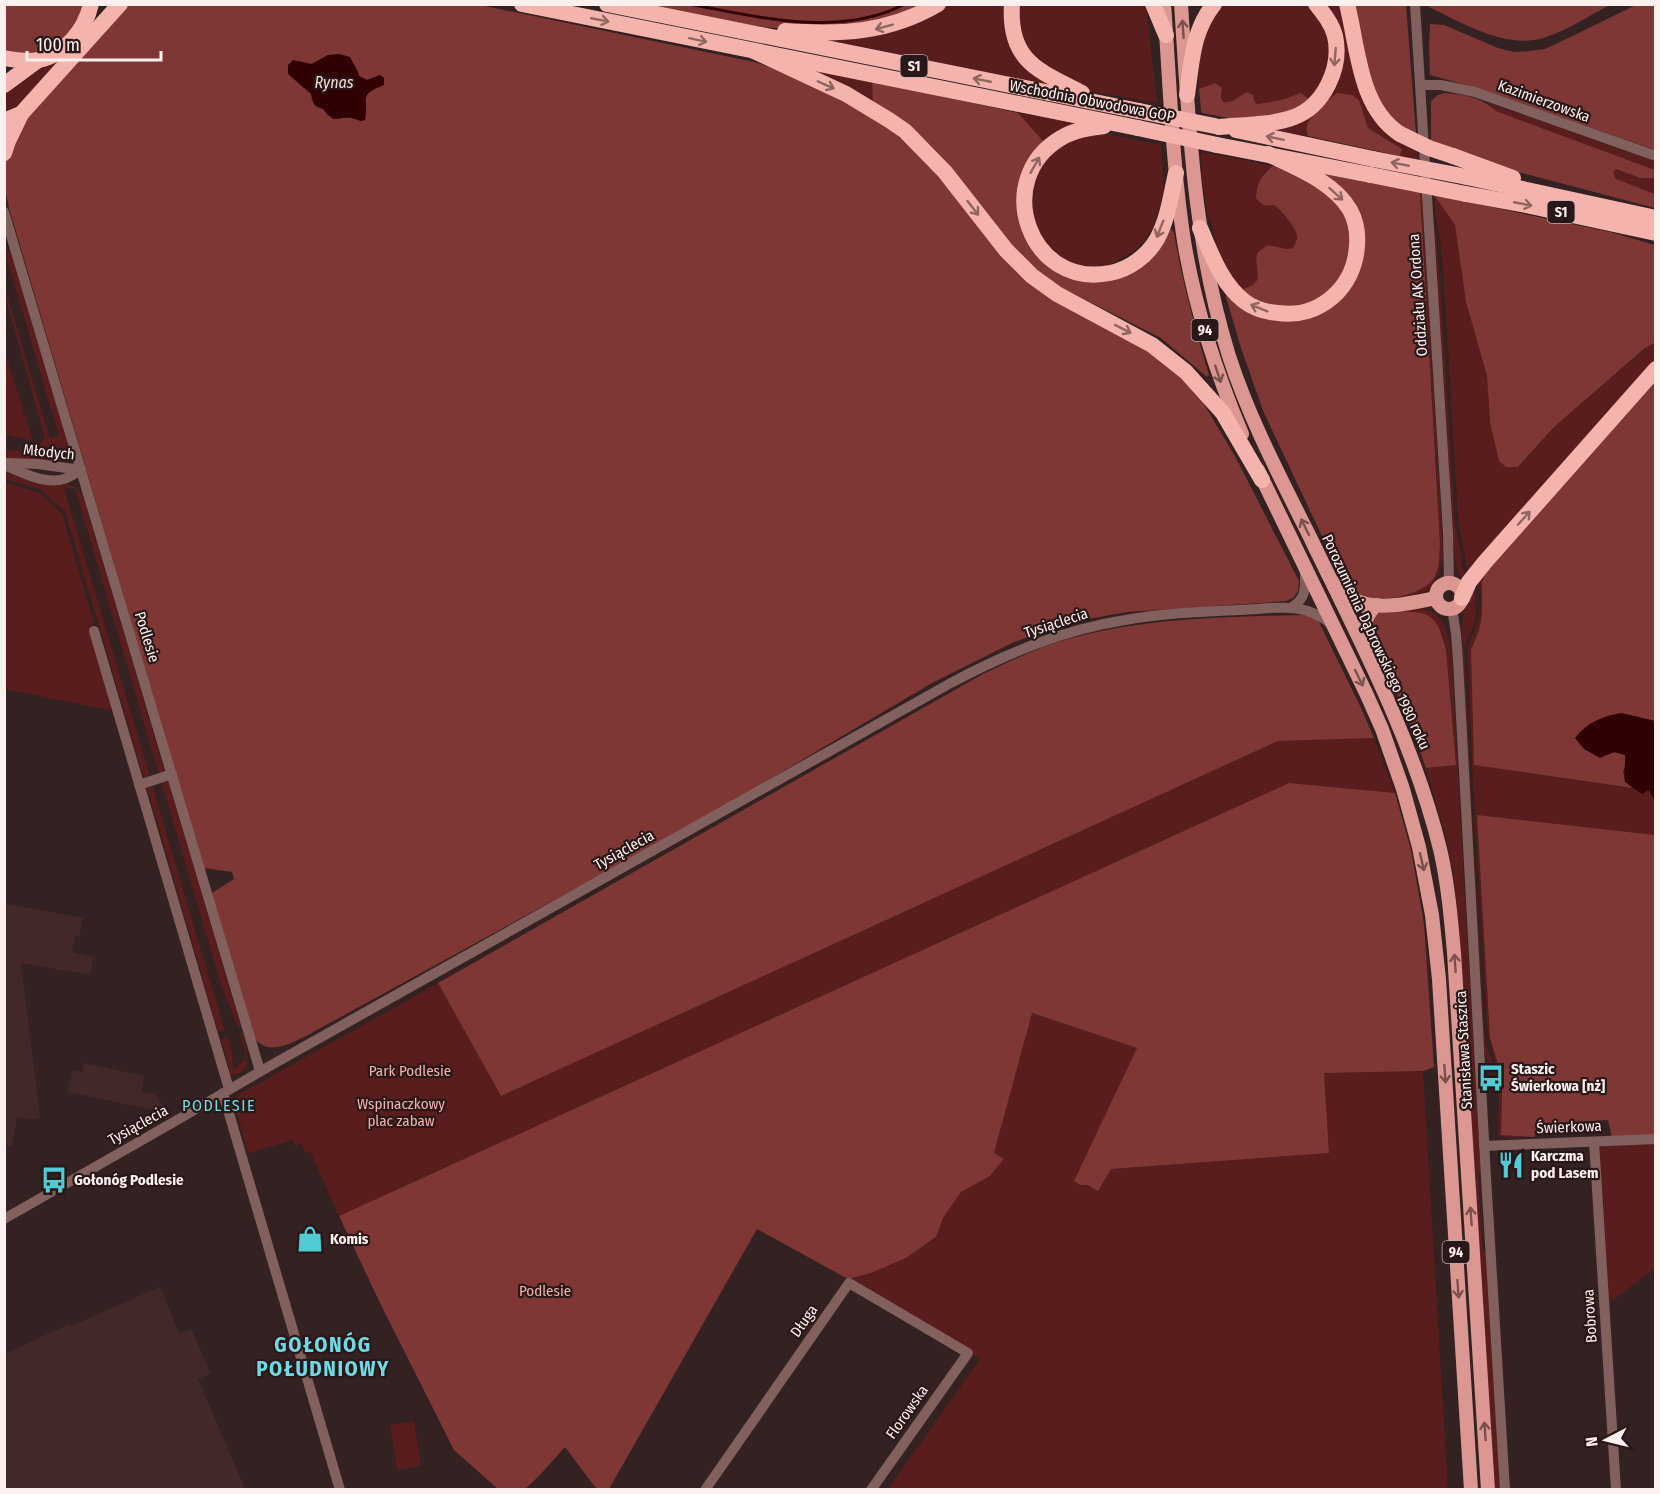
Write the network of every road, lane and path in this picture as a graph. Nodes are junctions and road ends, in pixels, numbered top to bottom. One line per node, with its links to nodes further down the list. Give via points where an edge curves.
1 (91, 4): 18 (highway, via 74,39)
2 (120, 4): 23 (highway)
3 (522, 4): 16 (highway, Wschodnia Obwodowa GOP / S1, one-way to 16)
4 (607, 4): 14 (highway, Wschodnia Obwodowa GOP / S1)
5 (938, 4): 14 (highway, one-way to 14, via 898,23 857,32)
6 (1012, 4): 22 (highway, via 1015,37 1025,58 1048,76)
7 (1153, 4): 15 (highway)
8 (1164, 4): 15 (main road, Porozumienia Dąbrowskiego 1980 roku / 94)
9 (1181, 4): 21 (main road, Porozumienia Dąbrowskiego 1980 roku / 94, one-way to 9)
10 (1214, 4): 21 (highway, via 1196,36)
11 (1316, 4): 26 (highway, one-way to 26, via 1332,28 1337,55 1331,78 1316,102 1293,118)
12 (1347, 4): 33 (highway, bridge, via 1361,70 1372,100 1391,128 1429,148 1509,176)
13 (1415, 4): 20 (street, Oddziału AK Ordona)
14 (727, 28): 22 (highway, Wschodnia Obwodowa GOP / S1, one-way to 14)
15 (1167, 35): 31 (main road, Porozumienia Dąbrowskiego 1980 roku / 94)
16 (754, 51): 25 (highway, Wschodnia Obwodowa GOP / S1); 41 (highway, one-way to 41, via 846,94 905,131 945,172 1006,250 1037,280 1152,345 1186,372 1223,414)
17 (4, 58): 18 (highway)
18 (38, 60): 19 (highway)
19 (4, 85)
20 (1420, 85): 29 (street, Kazimierzowska, via 1475,92); 44 (street, Oddziału AK Ordona)
21 (1187, 95): 36 (main road, Porozumienia Dąbrowskiego 1980 roku / 94)
22 (1101, 103): 26 (highway, Wschodnia Obwodowa GOP / S1, bridge)
23 (21, 114): 24 (highway); 27 (highway)
24 (4, 121)
25 (1117, 124): 28 (highway, Wschodnia Obwodowa GOP / S1, bridge); 31 (highway, one-way to 25, via 1162,229 1144,256 1127,267 1096,274 1079,273 1048,257 1034,240 1025,215 1025,188 1032,168 1060,138)
26 (1217, 126): 30 (highway, Wschodnia Obwodowa GOP / S1, one-way to 26)
27 (4, 153)
28 (1268, 154): 30 (highway, Wschodnia Obwodowa GOP / S1); 36 (highway, one-way to 36, via 1312,176 1350,209 1357,228 1357,251 1354,268 1339,290 1318,307 1304,312 1283,314 1254,307 1226,281)
29 (1656, 156)
30 (1372, 167): 32 (highway, Wschodnia Obwodowa GOP / S1, bridge)
31 (1176, 173): 41 (main road, Porozumienia Dąbrowskiego 1980 roku / 94, one-way to 41, via 1185,242 1206,336)
32 (1467, 185): 33 (highway, Wschodnia Obwodowa GOP / S1); 37 (highway, Wschodnia Obwodowa GOP / S1, one-way to 37, via 1548,209)
33 (1534, 190): 35 (highway, Wschodnia Obwodowa GOP / S1)
34 (4, 212): 40 (street, Podlesie)
35 (1656, 218)
36 (1200, 228): 43 (main road, Porozumienia Dąbrowskiego 1980 roku / 94, one-way to 36, via 1260,435 1230,357 1208,276)
37 (1656, 233)
38 (1656, 369): 46 (highway, one-way to 38, via 1485,562)
39 (4, 464): 40 (street, Młodych, via 54,481)
40 (81, 470): 52 (street, Podlesie)
41 (1262, 480): 42 (main road, Porozumienia Dąbrowskiego 1980 roku / 94)
42 (1305, 568): 48 (street, via 1304,594); 49 (main road, Porozumienia Dąbrowskiego 1980 roku / 94)
43 (1330, 579): 47 (main road, via 1356,600); 51 (main road, Porozumienia Dąbrowskiego 1980 roku / 94)
44 (1449, 583): 45 (main road, via 1439,587); 46 (main road, via 1462,593)
45 (1436, 598): 46 (main road, via 1443,607); 47 (main road)
46 (1457, 603): 58 (street, Stanisława Staszica)
47 (1377, 605): 51 (main road, via 1365,620)
48 (1292, 607): 49 (street, Tysiąclecia, via 1314,612); 54 (street, Tysiąclecia, via 1127,619 1066,634 1008,655)
49 (1333, 625): 64 (main road, Porozumienia Dąbrowskiego 1980 roku / 94, one-way to 64, via 1394,760 1428,893 1439,979)
50 (94, 631): 53 (street)
51 (1364, 648): 65 (main road, Porozumienia Dąbrowskiego 1980 roku / 94, one-way to 51, via 1448,897 1440,851 1413,763)
52 (172, 774): 53 (street); 54 (street, Podlesie)
53 (139, 785): 55 (street)
54 (261, 1071): 55 (street, Tysiąclecia)
55 (226, 1091): 59 (street, Tysiąclecia); 61 (street)
56 (1656, 1139): 57 (street, Świerkowa)
57 (1594, 1142): 58 (street, Świerkowa); 67 (street, Bobrowa)
58 (1484, 1146): 66 (street, Stanisława Staszica)
59 (4, 1219)
60 (968, 1353): 62 (street, Długa, via 849,1283); 63 (street, Florowska)
61 (340, 1490)
62 (705, 1490)
63 (871, 1490)
64 (1471, 1490)
65 (1488, 1490)
66 (1506, 1490)
67 (1616, 1490)

